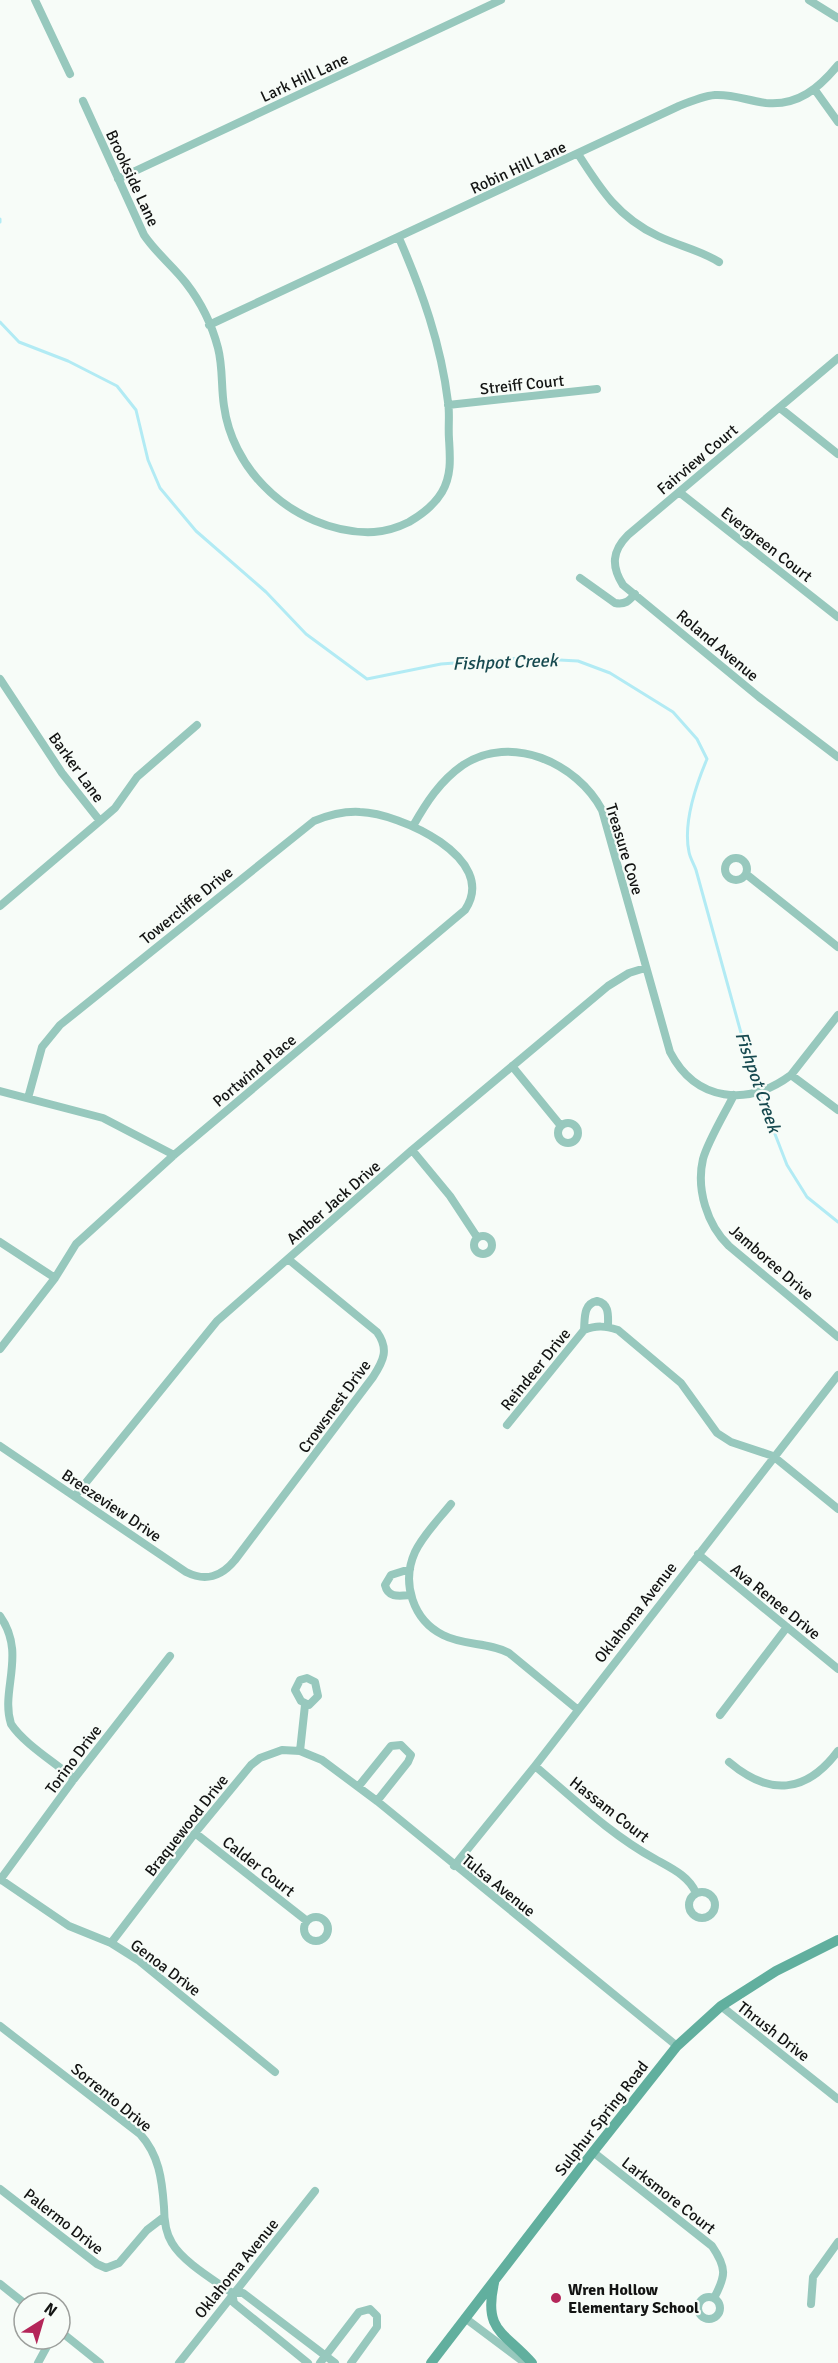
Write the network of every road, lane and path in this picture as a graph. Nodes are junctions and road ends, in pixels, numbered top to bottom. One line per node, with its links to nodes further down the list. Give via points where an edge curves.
1 (35, 0): 6 (street)
2 (501, 0): 11 (street, Lark Hill Lane)
3 (809, 0): 4 (street)
4 (838, 18)
5 (838, 65): 7 (street, Robin Hill Lane)
6 (69, 74)
7 (815, 90): 9 (street); 10 (street, Robin Hill Lane, via 789,101 769,103 731,95 704,96)
8 (83, 101): 11 (street, Brookside Lane)
9 (838, 122)
10 (578, 153): 12 (street, Robin Hill Lane); 13 (street, via 618,210 658,236)
11 (118, 179): 14 (street, Brookside Lane, via 144,235 195,294)
12 (399, 238): 14 (street, Robin Hill Lane); 17 (street, Brookside Lane, via 432,322)
13 (719, 262)
14 (209, 325): 17 (street, Brookside Lane, via 218,348 229,430 239,452 278,499 316,521 372,532 388,531 419,516 442,492 448,478)
15 (838, 358): 18 (street, Fairview Court)
16 (597, 390): 17 (street, Streiff Court)
17 (448, 405)
18 (780, 408): 19 (street); 20 (street, Fairview Court)
19 (838, 454)
20 (679, 492): 22 (street, Fairview Court, via 628,535 615,552 619,578); 23 (street, Evergreen Court)
21 (580, 578): 22 (street, via 615,603 622,605)
22 (634, 594): 26 (street, Roland Avenue)
23 (838, 617)
24 (0, 679): 27 (street, Barker Lane, via 62,773)
25 (197, 725): 27 (street, via 137,777 115,808)
26 (838, 757)
27 (100, 821): 30 (street, Barker Lane)
28 (413, 826): 32 (street, Treasure Cove, via 437,789 464,764 482,756 530,754 562,767 582,783 602,810); 38 (street, Towercliffe Drive, via 395,818 359,812 329,815 301,830 60,1025 42,1047); 42 (street, Portwind Place, via 440,841 467,872 472,892 465,910)
29 (746, 874): 31 (street)
30 (0, 906)
31 (838, 947)
32 (645, 968): 34 (street, Amber Jack Drive, via 608,986); 37 (street, Treasure Cove, via 670,1052 682,1071 720,1095)
33 (838, 1014): 35 (street)
34 (512, 1066): 40 (street); 41 (street, Amber Jack Drive)
35 (791, 1075): 37 (street, via 781,1082); 39 (street)
36 (0, 1091): 38 (street)
37 (734, 1095): 49 (street, Jamboree Drive, via 704,1158 703,1193 711,1221 722,1240)
38 (28, 1098): 42 (street, via 103,1118)
39 (838, 1110)
40 (561, 1126)
41 (412, 1150): 43 (street); 45 (street, Amber Jack Drive)
42 (174, 1155): 46 (street, Portwind Place, via 76,1244)
43 (477, 1237)
44 (0, 1242): 46 (street)
45 (288, 1259): 55 (street, Amber Jack Drive, via 207,1330); 60 (street, Crowsnest Drive, via 377,1332 385,1354 373,1377 235,1560)
46 (55, 1278): 50 (street, Portwind Place)
47 (608, 1327): 48 (street); 48 (street, via 607,1308 597,1301 586,1308); 54 (street, via 618,1330 681,1383 717,1433 731,1442)
48 (584, 1330): 52 (street, Reindeer Drive)
49 (838, 1337)
50 (0, 1348)
51 (838, 1375): 54 (street, Oklahoma Avenue)
52 (507, 1425)
53 (0, 1446): 55 (street, Breezeview Drive)
54 (773, 1456): 57 (street); 58 (street, Oklahoma Avenue)
55 (75, 1496): 60 (street, Breezeview Drive, via 186,1572)
56 (451, 1504): 59 (street, via 415,1552)
57 (838, 1509)
58 (698, 1554): 63 (street, Ava Renee Drive); 67 (street, Oklahoma Avenue)
59 (410, 1569): 61 (street); 61 (street, via 391,1575 385,1585 392,1595)
60 (212, 1577)
61 (410, 1595): 67 (street, via 418,1614 442,1635 500,1648)
62 (0, 1616): 73 (street, via 8,1631 12,1658 4,1698 8,1716 19,1734)
63 (787, 1628): 65 (street, Ava Renee Drive); 68 (street)
64 (170, 1656): 73 (street, Torino Drive)
65 (838, 1669)
66 (305, 1705): 69 (street)
67 (577, 1709): 72 (street, Oklahoma Avenue)
68 (720, 1715)
69 (300, 1750): 74 (street, Tulsa Avenue, via 322,1760); 76 (street, Braquewood Drive, via 282,1750 251,1765)
70 (838, 1751): 71 (street, via 816,1775 804,1782 779,1786 754,1780)
71 (729, 1762)
72 (535, 1766): 77 (street, Oklahoma Avenue); 79 (street, Hassam Court, via 626,1842 693,1884)
73 (74, 1779): 78 (street, Torino Drive)
74 (358, 1786): 75 (street, Tulsa Avenue); 75 (street, via 391,1746 400,1745 411,1755)
75 (377, 1802): 77 (street, Tulsa Avenue)
76 (195, 1833): 80 (street, Calder Court); 82 (street, Braquewood Drive)
77 (454, 1866): 85 (street, Tulsa Avenue)
78 (0, 1880): 82 (street, Genoa Drive, via 69,1926)
79 (696, 1893)
80 (307, 1921)
81 (838, 1940): 83 (main road, Sulphur Spring Road, via 776,1971)
82 (111, 1943): 86 (street, Genoa Drive, via 138,1960)
83 (721, 2006): 85 (main road, Sulphur Spring Road); 87 (street, Thrush Drive)
84 (0, 2026): 91 (street, Sorrento Drive, via 147,2142 161,2177)
85 (677, 2046): 88 (main road, Sulphur Spring Road)
86 (275, 2072)
87 (838, 2099)
88 (592, 2152): 93 (main road, Sulphur Spring Road); 97 (street, Larksmore Court, via 712,2246 722,2262 724,2281)
89 (0, 2189): 91 (street, Palermo Drive, via 106,2268 118,2263)
90 (315, 2191): 95 (street, Oklahoma Avenue)
91 (164, 2217): 95 (street, Sorrento Drive, via 167,2233 178,2251)
92 (838, 2242): 98 (street, via 813,2277)
93 (495, 2279): 99 (main road, Sulphur Spring Road); 110 (main road, via 491,2303 495,2326)
94 (0, 2284): 96 (street)
95 (232, 2293): 101 (street, Sorrento Drive, via 243,2293); 103 (street, Oklahoma Avenue); 104 (street, Sorrento Drive, via 234,2303)
96 (12, 2294)
97 (714, 2298)
98 (811, 2304)
99 (465, 2318): 108 (main road, Sulphur Spring Road); 109 (street)
100 (72, 2341): 102 (street)
101 (326, 2355): 105 (street); 106 (street, Sorrento Drive); 107 (street, via 359,2312 370,2309 377,2316 377,2327)
102 (100, 2363)
103 (179, 2363)
104 (308, 2363)
105 (320, 2363)
106 (335, 2363)
107 (351, 2363)
108 (431, 2363)
109 (525, 2363)
110 (531, 2363)

